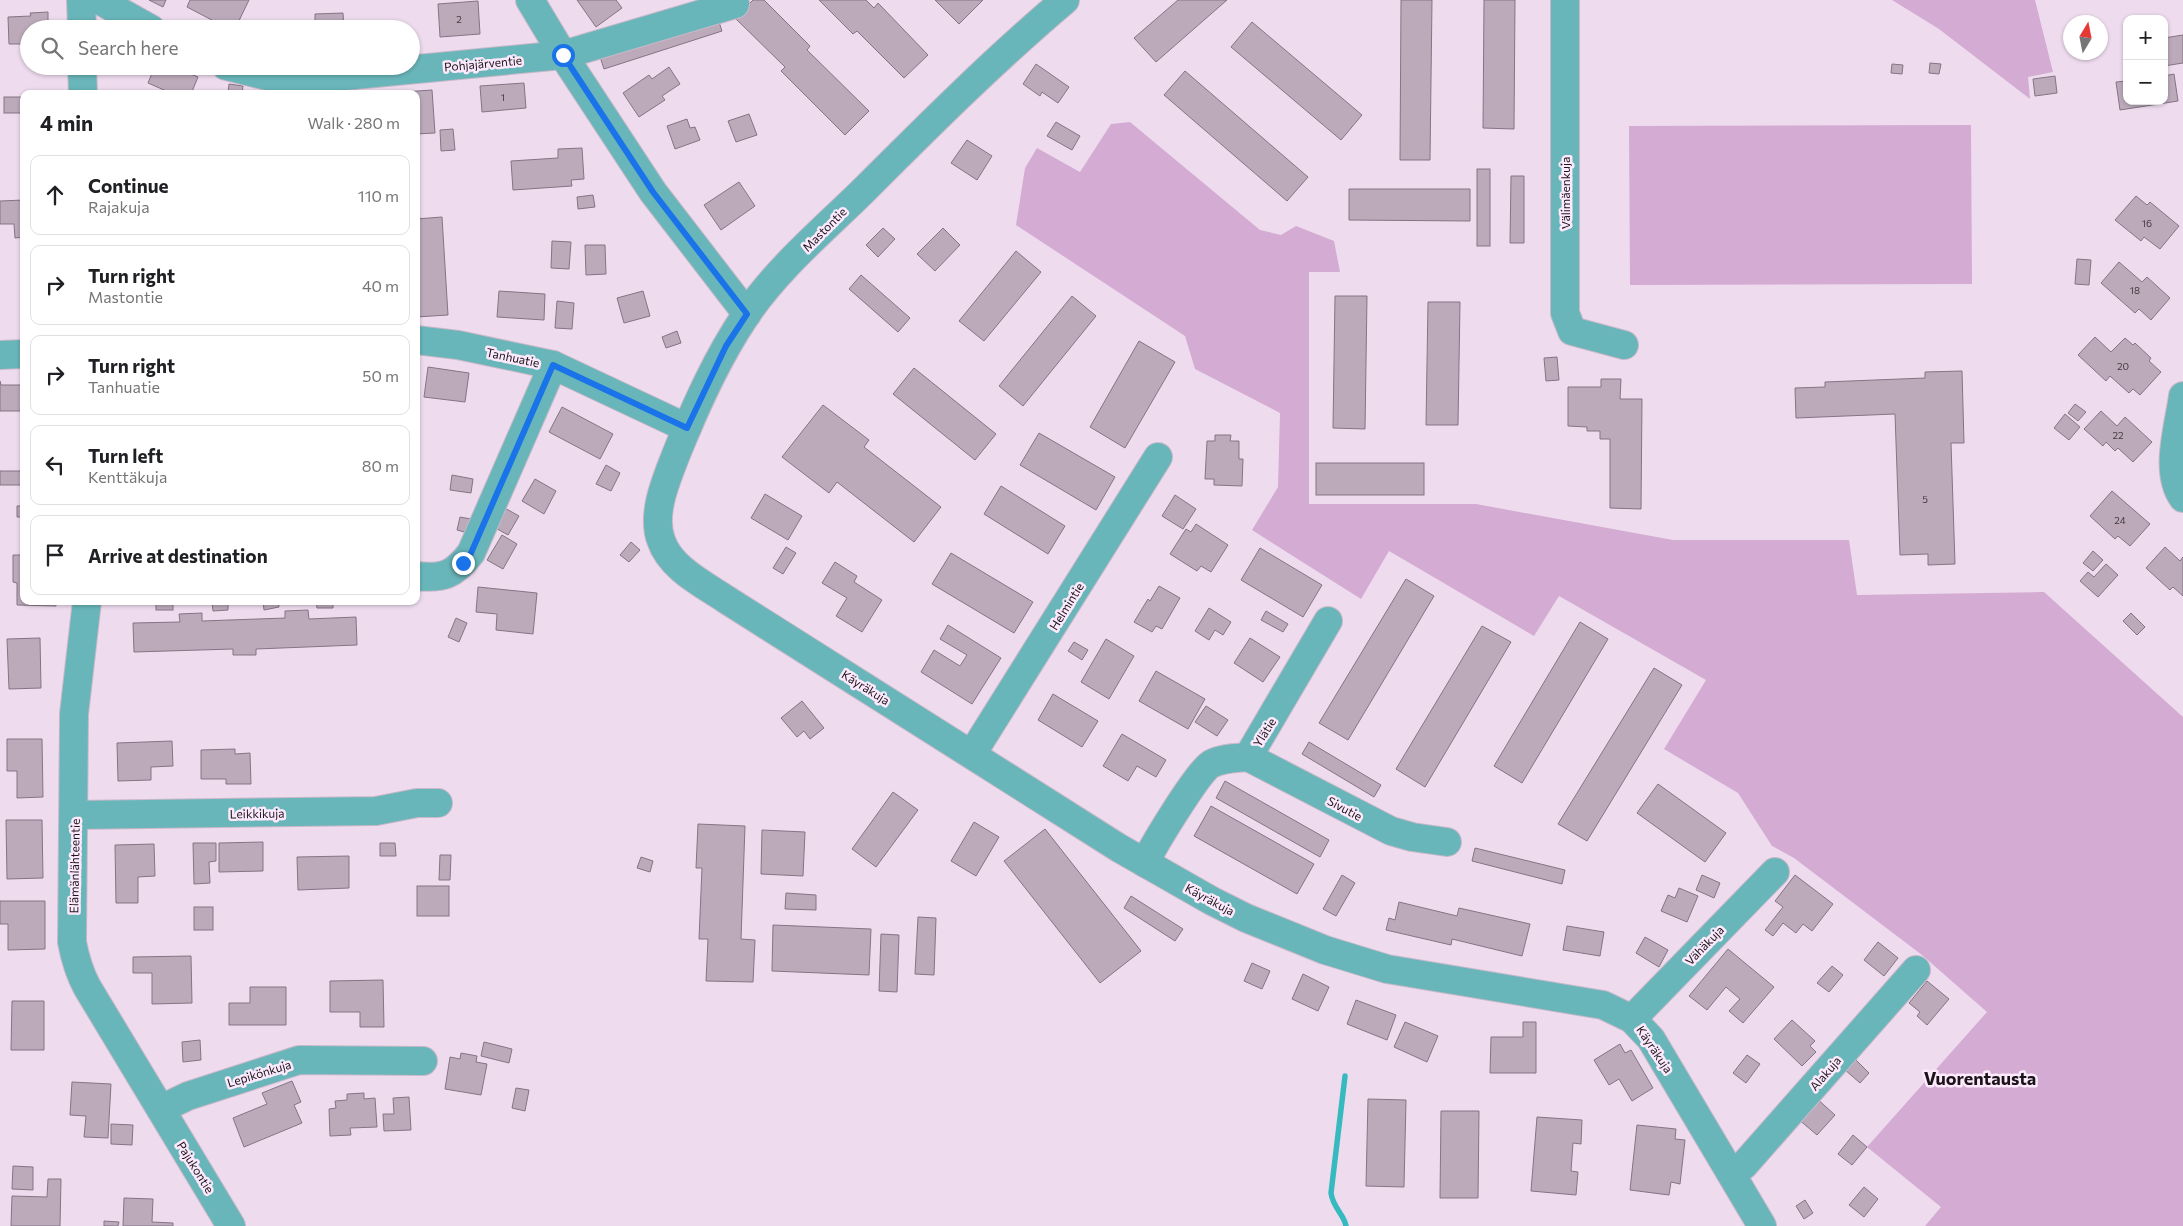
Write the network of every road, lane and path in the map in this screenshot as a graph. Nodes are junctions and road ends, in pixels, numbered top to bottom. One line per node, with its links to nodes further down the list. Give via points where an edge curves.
1 (81, 0): 7 (street)
2 (99, 0): 8 (street)
3 (530, 0): 9 (street)
4 (1065, 0): 15 (street, Mastontie, via 980,74 817,236)
5 (1565, 0): 17 (street, Välimäenkuja, via 1566,313 1572,331)
6 (735, 4): 9 (street, Pohjajärventie)
7 (82, 20)
8 (135, 20)
9 (563, 55): 10 (street, Pohjajärventie); 15 (street, via 653,192)
10 (420, 69)
11 (82, 75): 14 (street)
12 (263, 75): 13 (street, Pohjajärventie, via 313,79)
13 (355, 75)
14 (83, 90)
15 (747, 314): 22 (street, Mastontie, via 726,346)
16 (420, 340): 20 (street, Tanhuatie)
17 (1624, 345)
18 (20, 354): 19 (street)
19 (0, 355)
20 (553, 365): 22 (street, Tanhuatie); 26 (street, via 471,553 446,576)
21 (2183, 396): 24 (street, via 2174,476)
22 (687, 428): 25 (street, Mastontie)
23 (1158, 457): 29 (street, Helmintie)
24 (2183, 498)
25 (659, 512): 29 (street, Käyräkuja, via 658,529 664,548 694,578)
26 (420, 576)
27 (87, 605): 32 (street, Elämänlähteentie, via 74,714)
28 (1328, 621): 30 (street, Ylätie)
29 (972, 754): 34 (street, Käyräkuja)
30 (1248, 758): 33 (street, Sivutie, via 1391,831); 34 (street, Ylätie, via 1223,760 1205,769)
31 (438, 803): 32 (street, Leikkikuja, via 369,811)
32 (75, 815): 39 (street, Elämänlähteentie, via 72,942 80,974)
33 (1447, 842)
34 (1145, 863): 37 (street, Käyräkuja, via 1246,918 1356,960 1418,976 1602,1005)
35 (1775, 872): 37 (street, Vähäkuja)
36 (1916, 970): 40 (street, Alakuja, via 1744,1165)
37 (1632, 1019): 40 (street, Käyräkuja, via 1651,1039)
38 (423, 1061): 39 (street, Lepikönkuja, via 299,1060 188,1096)
39 (161, 1109): 42 (street, Pajukontie)
40 (1732, 1174): 41 (street, Käyräkuja)
41 (1756, 1225)
42 (231, 1226)

